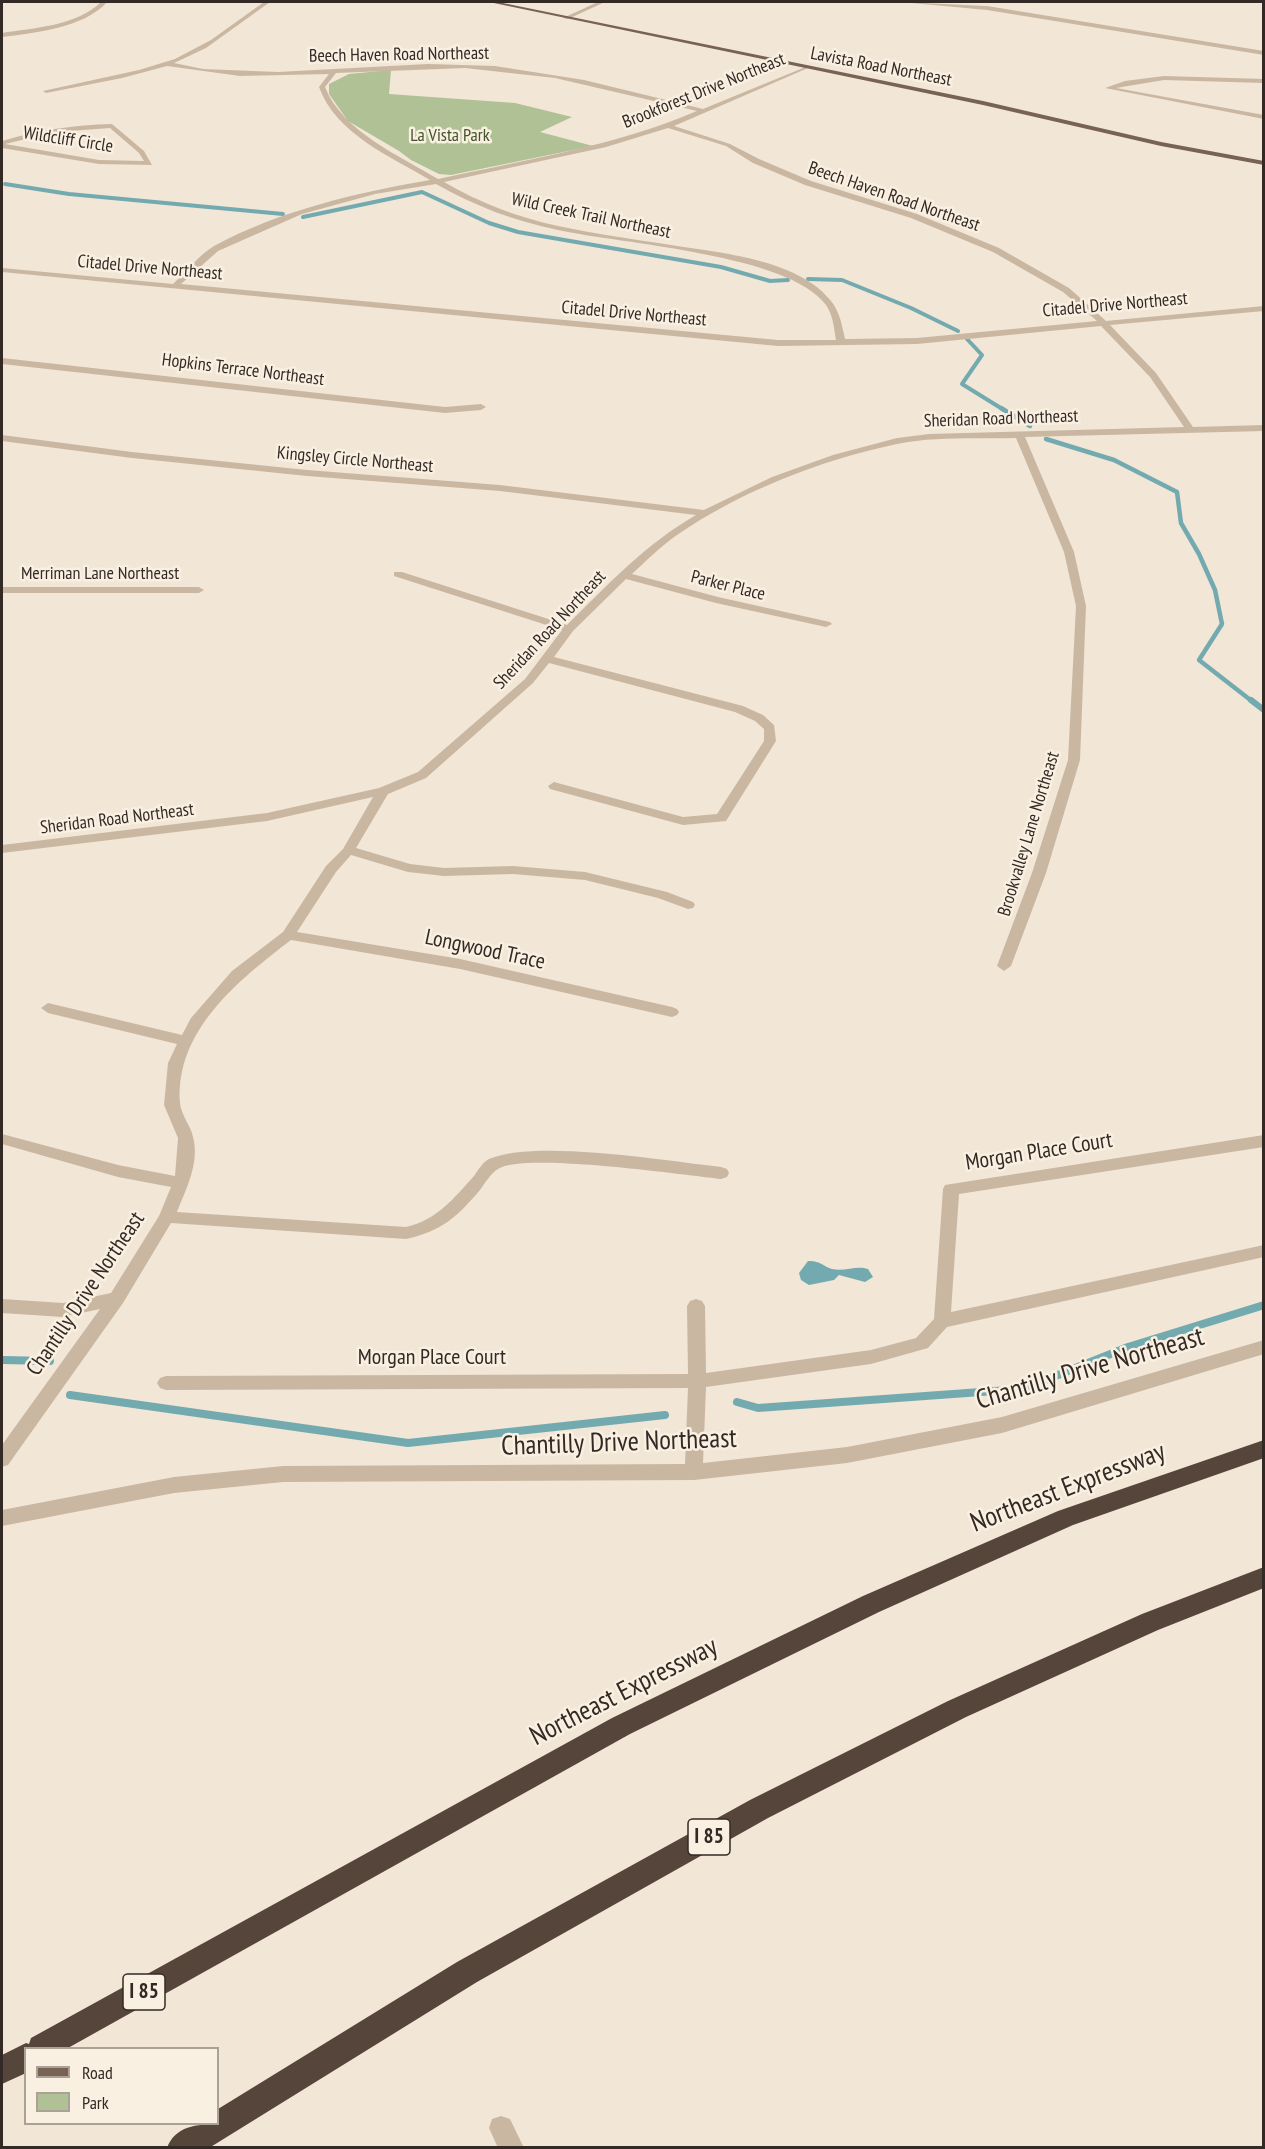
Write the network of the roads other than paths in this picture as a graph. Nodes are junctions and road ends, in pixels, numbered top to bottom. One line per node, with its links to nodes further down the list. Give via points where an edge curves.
1 (104, 2): 8 (street, via 66,22)
2 (267, 2): 10 (street, via 204,48)
3 (492, 2): 7 (main road, Lavista Road Northeast)
4 (602, 2): 7 (street)
5 (904, 2): 6 (street)
6 (988, 5): 9 (street)
7 (566, 18): 11 (main road, Lavista Road Northeast)
8 (2, 35)
9 (1263, 53)
10 (166, 64): 12 (street, Beech Haven Road Northeast, via 230,73); 14 (street)
11 (806, 67): 15 (street, Brookforest Drive Northeast); 19 (main road, Lavista Road Northeast, via 1177,148)
12 (335, 71): 15 (street, Beech Haven Road Northeast, via 456,66 507,69); 20 (street, Wild Creek Trail Northeast, via 322,87 337,116)
13 (1263, 81): 16 (street, via 1126,81 1108,88)
14 (46, 92)
15 (701, 110): 17 (street, Brookforest Drive Northeast)
16 (1263, 117)
17 (668, 126): 20 (street, Brookforest Drive Northeast, via 597,147); 24 (street, Beech Haven Road Northeast, via 728,145 808,183 914,216 996,250 1066,290)
18 (2, 145): 18 (street, Wildcliff Circle, via 99,162 149,163 112,126 30,134)
19 (1263, 163)
20 (438, 181): 22 (street, Brookforest Drive Northeast, via 374,192 294,214 215,249); 25 (street, Wild Creek Trail Northeast, via 517,218 737,259 780,271 825,299 835,313)
21 (2, 270): 22 (street, Citadel Drive Northeast)
22 (175, 286): 25 (street, Citadel Drive Northeast, via 746,341)
23 (1263, 308): 24 (street, Citadel Drive Northeast)
24 (1103, 323): 25 (street, Citadel Drive Northeast); 29 (street, Beech Haven Road Northeast, via 1153,375)
25 (841, 343)
26 (2, 361): 27 (street, Hopkins Terrace Northeast, via 445,410)
27 (481, 407)
28 (1263, 428): 29 (street, Sheridan Road Northeast)
29 (1190, 429): 30 (street, Sheridan Road Northeast)
30 (1019, 434): 32 (street, Sheridan Road Northeast, via 897,441 775,479); 46 (street, Brookvalley Lane Northeast, via 1069,552 1081,606 1074,760 1039,873)
31 (2, 438): 32 (street, Kingsley Circle Northeast, via 167,459 500,488)
32 (705, 513): 34 (street, Sheridan Road Northeast, via 672,533)
33 (398, 574): 38 (street)
34 (624, 575): 37 (street, Parker Place); 38 (street, Sheridan Road Northeast)
35 (2, 590): 36 (street, Merriman Lane Northeast)
36 (198, 590)
37 (826, 624)
38 (569, 630): 39 (street, Sheridan Road Northeast)
39 (549, 658): 40 (street, via 739,709 770,728 770,741 721,818 683,821); 41 (street, Sheridan Road Northeast, via 529,681 422,775)
40 (554, 786)
41 (383, 791): 42 (street, Sheridan Road Northeast, via 267,817); 43 (street, Chantilly Drive Northeast)
42 (2, 849)
43 (348, 851): 44 (street, via 408,868 444,873 513,870 585,876); 45 (street, Chantilly Drive Northeast, via 331,868)
44 (688, 905)
45 (288, 935): 48 (street, Longwood Trace, via 460,964); 49 (street, Chantilly Drive Northeast, via 237,974 196,1021)
46 (1004, 966)
47 (48, 1008): 49 (street)
48 (672, 1012)
49 (186, 1041): 53 (street, Chantilly Drive Northeast, via 175,1063 172,1105 186,1138)
50 (2, 1139): 53 (street, via 118,1171)
51 (1263, 1141): 59 (street, Morgan Place Court, via 951,1189)
52 (721, 1173): 54 (street, via 557,1157 516,1157 493,1164 449,1215 427,1230 406,1233)
53 (181, 1183): 54 (street, Chantilly Drive Northeast)
54 (167, 1217): 56 (street, Chantilly Drive Northeast)
55 (1263, 1251): 59 (street)
56 (117, 1298): 58 (street, via 63,1310); 64 (street, Chantilly Drive Northeast)
57 (696, 1305): 61 (street)
58 (2, 1306)
59 (942, 1321): 61 (street, Morgan Place Court, via 921,1343 871,1357)
60 (1263, 1347): 65 (street, Chantilly Drive Northeast, via 1002,1425 847,1455)
61 (697, 1381): 62 (street, Morgan Place Court); 65 (street)
62 (166, 1383)
63 (1263, 1449): 68 (highway, Northeast Expressway / I 85, via 1066,1518 871,1604 621,1726)
64 (2, 1459)
65 (694, 1473): 66 (street, Chantilly Drive Northeast, via 283,1474 174,1485)
66 (2, 1518)
67 (1263, 1577): 71 (highway, I 85, via 1150,1622 957,1709 759,1809 467,1972)
68 (45, 2047)
69 (24, 2058): 70 (highway)
70 (2, 2070)
71 (182, 2148)

